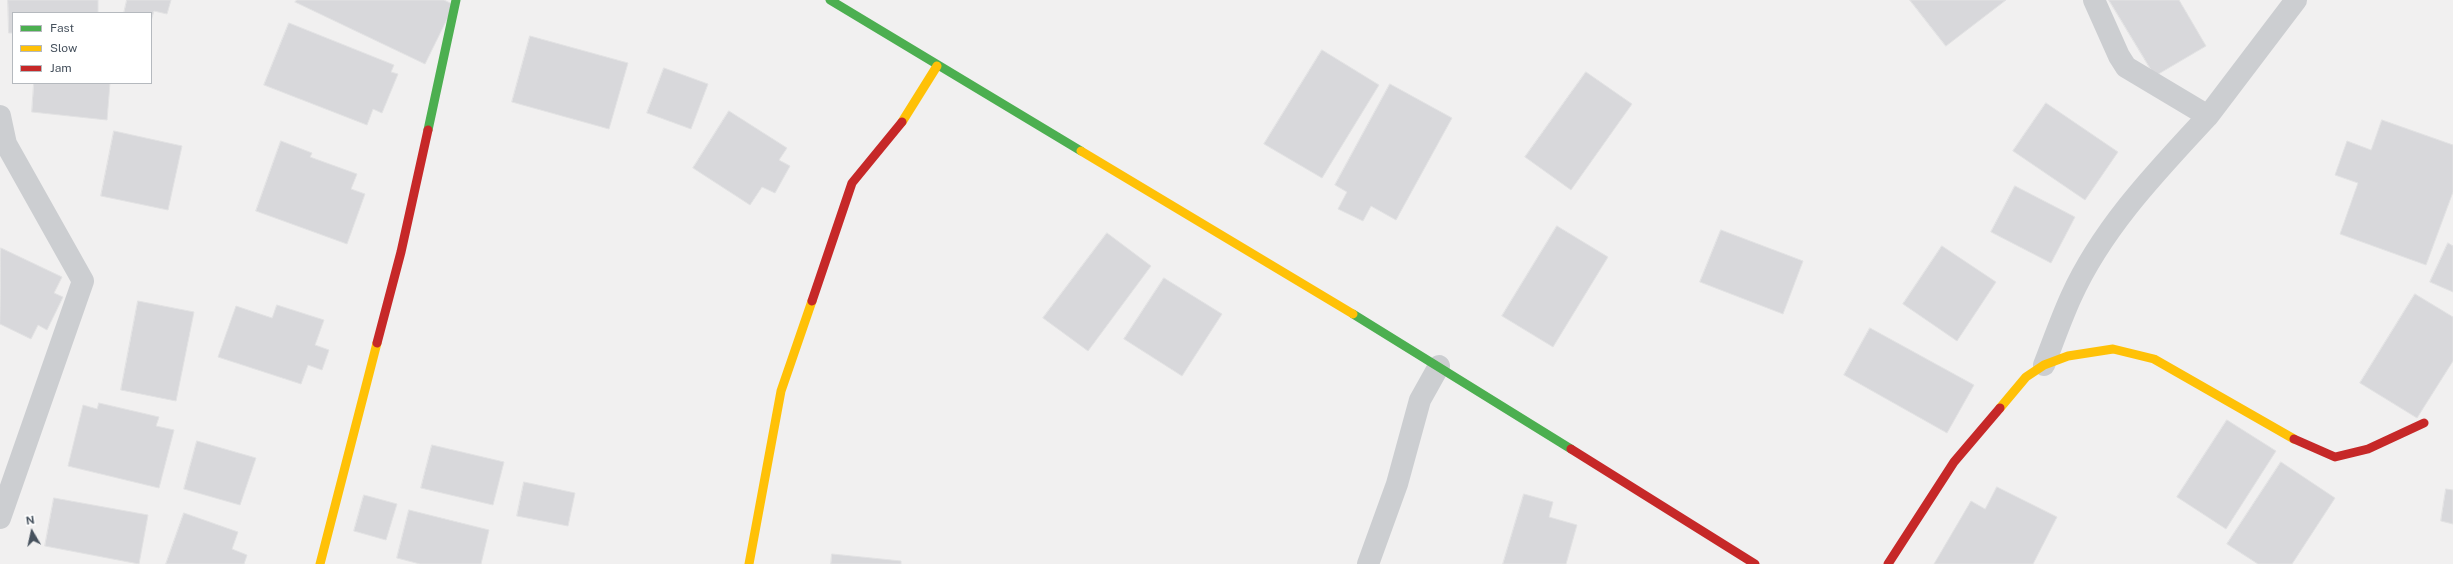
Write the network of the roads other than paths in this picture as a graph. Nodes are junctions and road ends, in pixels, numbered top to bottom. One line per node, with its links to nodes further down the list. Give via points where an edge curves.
1 (456, 0): 12 (street, via 400,252)
2 (830, 0): 5 (street)
3 (2094, 0): 7 (street, via 2126,67)
4 (2296, 0): 7 (street)
5 (937, 66): 9 (street); 13 (street, via 902,122 852,183 781,391)
6 (0, 116): 11 (street, via 6,144 83,282)
7 (2208, 116): 8 (street, via 2152,176 2107,235 2071,296)
8 (2044, 365): 10 (street, via 2068,356 2113,349 2154,359 2286,436 2335,458 2368,449); 16 (street, via 2026,377 1954,462)
9 (1439, 366): 14 (street, via 1420,400 1397,484); 15 (street)
10 (2424, 423)
11 (1, 513)
12 (320, 564)
13 (749, 564)
14 (1368, 564)
15 (1755, 564)
16 (1888, 564)

